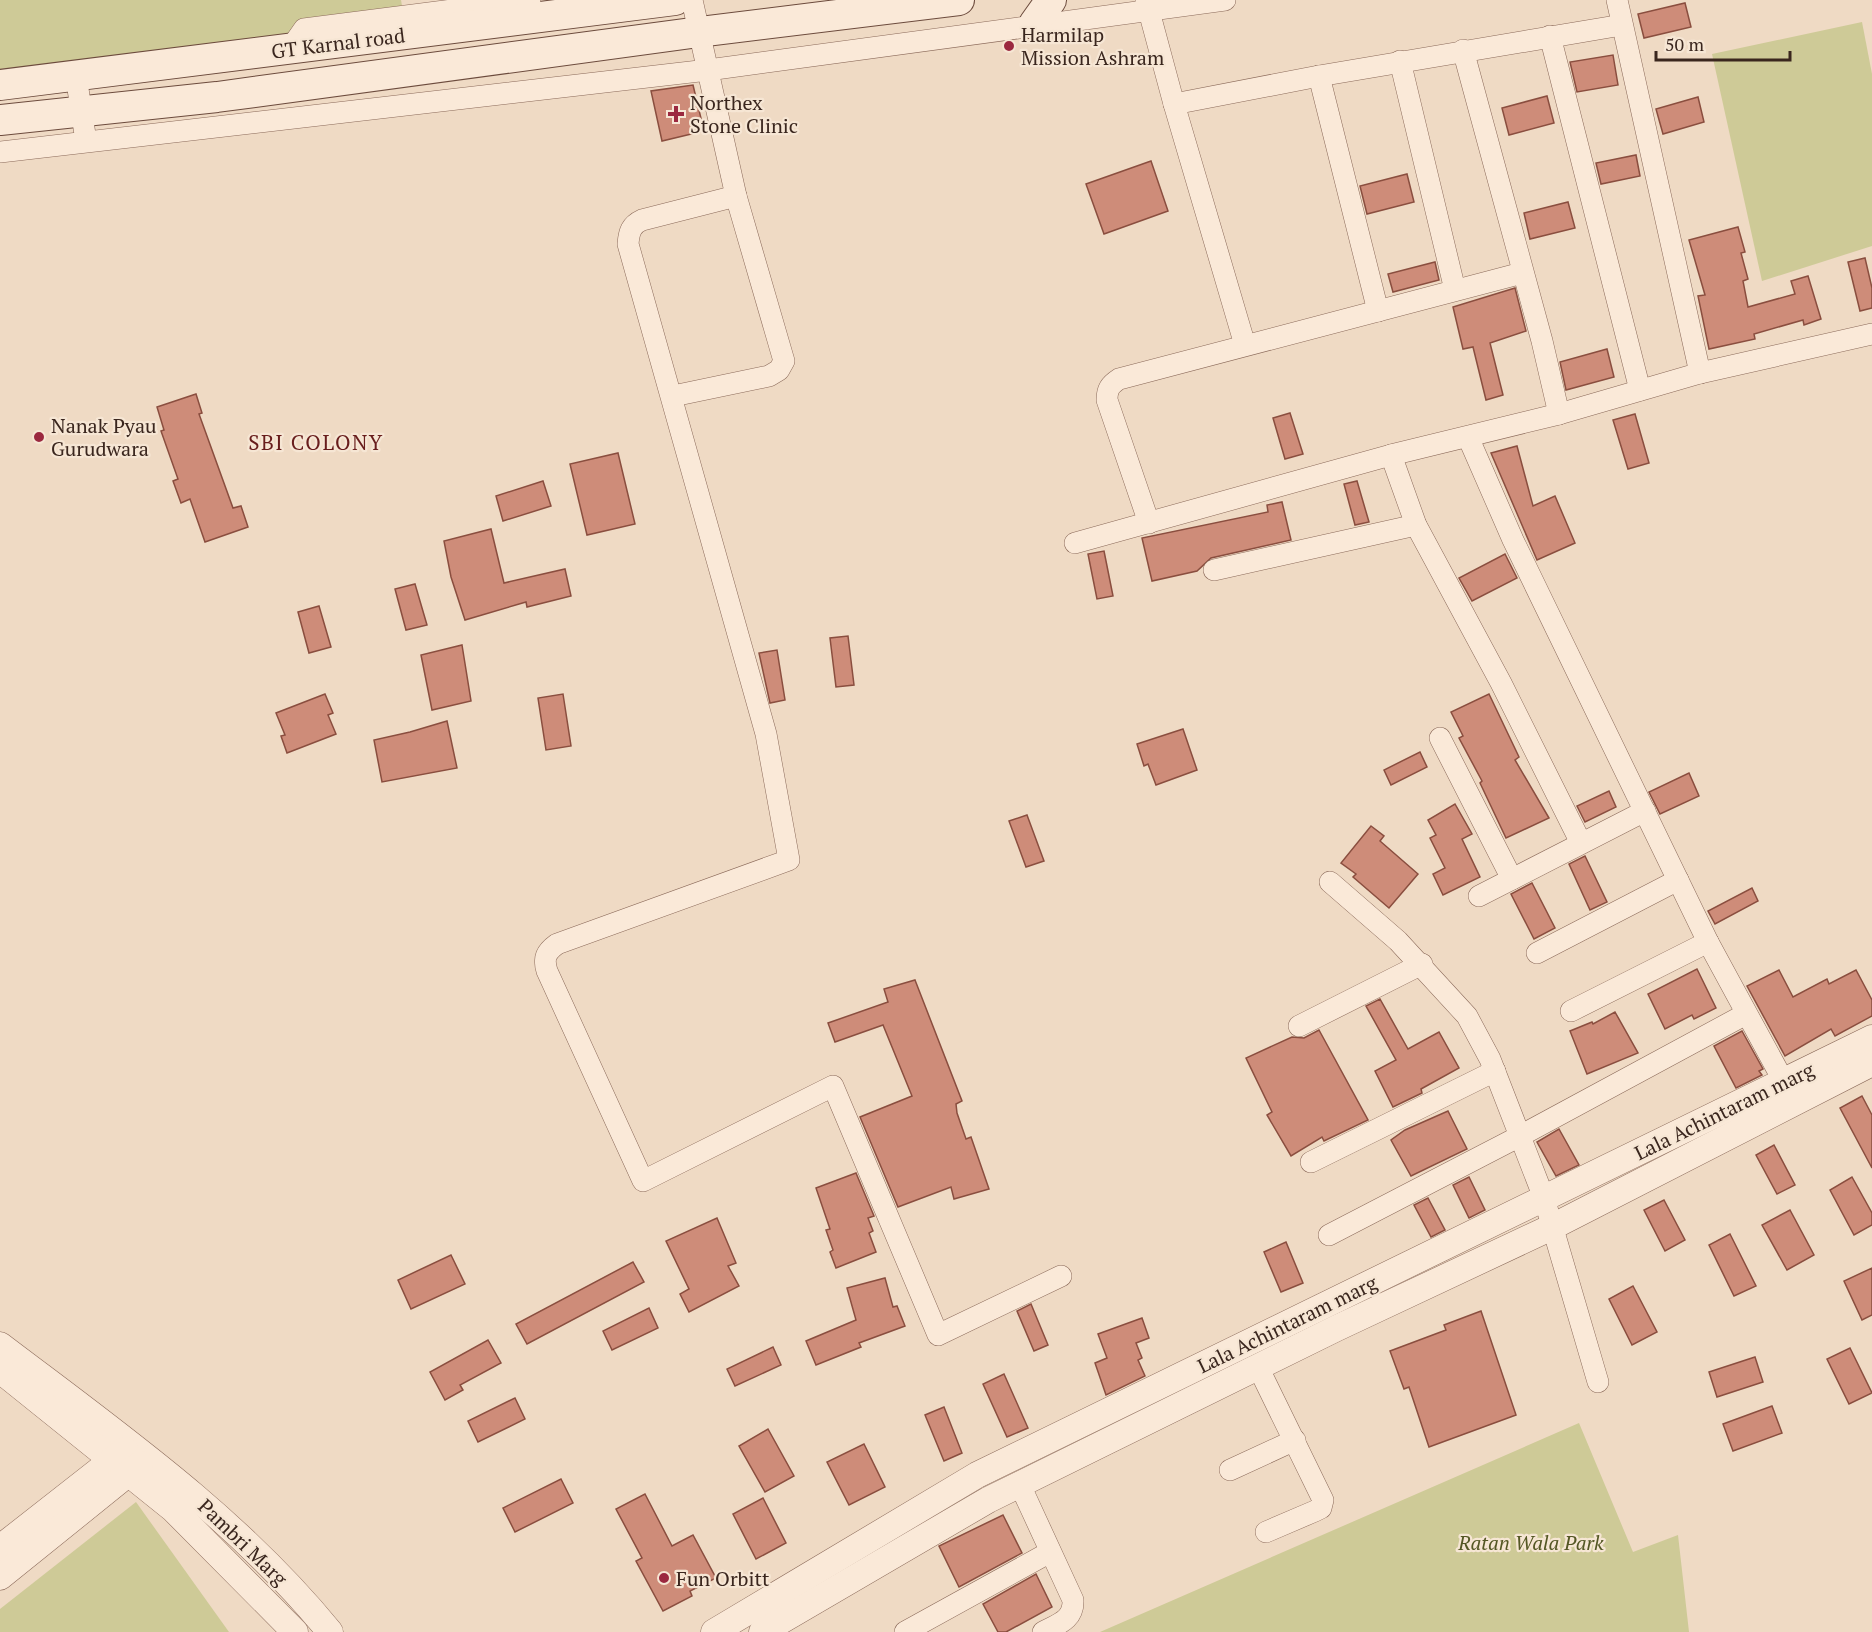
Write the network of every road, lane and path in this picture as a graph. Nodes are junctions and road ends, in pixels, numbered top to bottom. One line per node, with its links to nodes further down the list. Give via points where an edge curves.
1 (530, 0): 15 (street, via 304,29)
2 (675, 0): 14 (main road, GT Karnal road)
3 (692, 0): 12 (street)
4 (959, 0): 9 (main road, GT Karnal road)
5 (1051, 0): 10 (main road)
6 (1225, 0): 8 (street)
7 (1617, 0): 11 (street)
8 (1147, 5): 10 (street); 23 (street)
9 (800, 10): 12 (main road, GT Karnal road)
10 (1034, 24): 18 (street)
11 (1622, 25): 13 (street); 34 (street)
12 (699, 32): 18 (street); 21 (main road, GT Karnal road)
13 (1550, 36): 16 (street); 35 (street)
14 (350, 41): 15 (main road, GT Karnal road); 21 (main road)
15 (290, 49): 19 (main road, GT Karnal road)
16 (1463, 50): 17 (street); 29 (street)
17 (1400, 61): 20 (street); 30 (street)
18 (708, 70): 26 (street); 28 (street)
19 (76, 76): 22 (main road, GT Karnal road); 24 (street)
20 (1319, 76): 23 (street); 31 (street)
21 (352, 79): 24 (main road, GT Karnal road)
22 (0, 85)
23 (1174, 104): 33 (street)
24 (82, 111): 25 (main road, GT Karnal road); 26 (street)
25 (0, 120)
26 (86, 141): 27 (street)
27 (0, 152)
28 (736, 196): 36 (street, via 642,220 633,224 628,233); 36 (street, via 784,361 769,376)
29 (1522, 273): 30 (street); 37 (street)
30 (1455, 290): 31 (street)
31 (1378, 311): 33 (street)
32 (1872, 334): 34 (street)
33 (1245, 345): 40 (street, via 1119,379 1107,391)
34 (1700, 373): 35 (street)
35 (1640, 390): 37 (street)
36 (673, 396): 66 (street, via 766,734 789,860 557,944 544,960 547,971 643,1181 833,1086 938,1335)
37 (1559, 414): 38 (street)
38 (1468, 437): 39 (street); 45 (street, via 1513,540)
39 (1391, 455): 40 (street); 41 (street)
40 (1149, 523): 42 (street)
41 (1416, 525): 43 (street); 46 (street, via 1502,683)
42 (1075, 543)
43 (1214, 570)
44 (1440, 738): 47 (street)
45 (1645, 811): 46 (street); 48 (street)
46 (1581, 843): 47 (street)
47 (1512, 879): 50 (street)
48 (1678, 880): 51 (street); 52 (street)
49 (1330, 882): 53 (street)
50 (1479, 896)
51 (1708, 942): 54 (street); 55 (street)
52 (1537, 953)
53 (1422, 964): 56 (street); 59 (street, via 1467,1016)
54 (1571, 1011)
55 (1746, 1014): 60 (street); 61 (street)
56 (1299, 1026)
57 (1872, 1038): 60 (street, Lala Achintaram marg)
58 (1872, 1064): 60 (street, Lala Achintaram marg)
59 (1495, 1071): 61 (street); 62 (street)
60 (1789, 1092): 63 (street, Lala Achintaram marg); 64 (street, Lala Achintaram marg)
61 (1520, 1136): 63 (street); 65 (street)
62 (1311, 1162)
63 (1544, 1198): 64 (street); 82 (street, Lala Achintaram marg, via 977,1475)
64 (1552, 1227): 68 (street, Lala Achintaram marg); 70 (street)
65 (1329, 1234)
66 (1061, 1276)
67 (0, 1345): 72 (street, Pambri Marg)
68 (1258, 1367): 71 (street); 75 (street, Lala Achintaram marg)
69 (0, 1370): 73 (street, Pambri Marg)
70 (1598, 1382)
71 (1295, 1440): 74 (street); 76 (street, via 1323,1500 1321,1508)
72 (141, 1451): 73 (street); 81 (street, Pambri Marg, via 205,1504 308,1605)
73 (120, 1467): 77 (street); 79 (street); 80 (street, Pambri Marg, via 173,1509)
74 (1230, 1470)
75 (1020, 1485): 78 (street); 83 (street, Lala Achintaram marg)
76 (1266, 1532)
77 (0, 1548)
78 (1050, 1552): 84 (street); 85 (street, via 1073,1609 1067,1619)
79 (0, 1577)
80 (295, 1632)
81 (330, 1632)
82 (714, 1632)
83 (762, 1632)
84 (905, 1632)
85 (1042, 1632)

